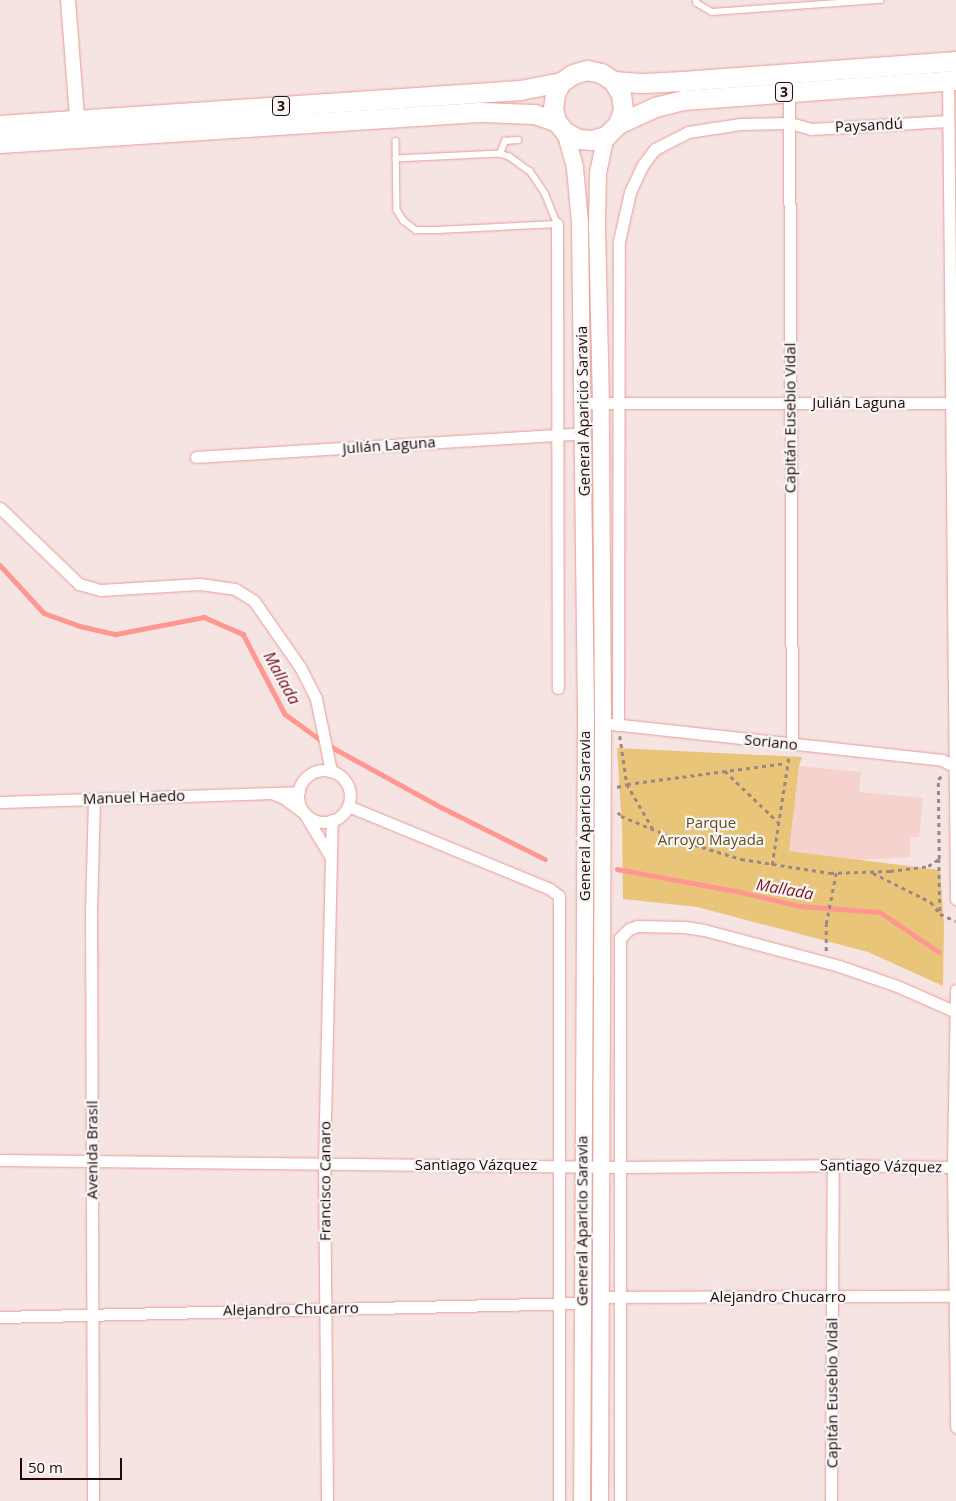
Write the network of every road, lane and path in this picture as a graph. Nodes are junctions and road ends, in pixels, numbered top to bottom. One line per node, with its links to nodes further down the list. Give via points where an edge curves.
1 (68, 0): 9 (street)
2 (696, 0): 3 (lane, via 712,12)
3 (881, 0)
4 (956, 61): 6 (highway, 3, via 683,81)
5 (952, 80): 8 (highway, 3); 10 (street)
6 (613, 81): 7 (highway, 3, via 601,73 587,70); 14 (highway, via 621,94 623,110)
7 (561, 82): 9 (highway, 3, via 520,90); 13 (highway, via 553,108)
8 (788, 92): 11 (street, Capitán Eusebio Vidal); 14 (highway, 3, via 683,100 655,107)
9 (77, 119): 12 (highway, 3); 15 (street)
10 (948, 121): 11 (street, Paysandú, via 811,129); 22 (street)
11 (790, 123): 23 (street, Capitán Eusebio Vidal); 25 (street, General Aparicio Saravia, via 740,124 688,132 655,149 642,166 630,192 619,241)
12 (0, 125)
13 (560, 127): 14 (highway, 3, via 578,139 592,140); 15 (highway, 3, via 534,114 482,112); 27 (main road, General Aparicio Saravia, via 575,168 580,223)
14 (612, 130): 24 (main road, General Aparicio Saravia, via 598,173)
15 (78, 138): 18 (highway, 3)
16 (518, 140): 19 (lane, via 505,141)
17 (396, 141): 20 (lane)
18 (0, 143)
19 (500, 154): 20 (lane); 21 (lane, via 510,156 530,172 545,194)
20 (396, 159): 21 (lane, via 396,210 416,230)
21 (557, 224): 29 (street, General Aparicio Saravia)
22 (953, 244): 26 (street)
23 (790, 402): 25 (street, Julián Laguna); 26 (street, Julián Laguna); 36 (street, Capitán Eusebio Vidal)
24 (601, 403): 25 (street, Julián Laguna); 27 (street, Julián Laguna); 35 (main road, General Aparicio Saravia)
25 (619, 403): 35 (street, General Aparicio Saravia)
26 (953, 403): 32 (street)
27 (583, 404): 28 (main road, General Aparicio Saravia)
28 (583, 433): 29 (street, Julián Laguna); 34 (main road, General Aparicio Saravia)
29 (558, 434): 30 (street, Julián Laguna); 33 (street, General Aparicio Saravia)
30 (196, 457)
31 (0, 508): 37 (street, via 79,584 100,590 200,584 235,589 254,601 300,667 316,698)
32 (954, 623): 39 (street)
33 (558, 688)
34 (586, 722): 35 (street, Soriano); 72 (main road, General Aparicio Saravia)
35 (610, 724): 36 (street, Soriano); 43 (path); 73 (main road, General Aparicio Saravia)
36 (792, 744): 38 (path); 39 (street, Soriano, via 942,760)
37 (329, 756): 40 (street); 41 (street)
38 (786, 763): 42 (path); 53 (path)
39 (955, 766): 55 (path, via 938,779); 60 (street)
40 (317, 771): 41 (street); 46 (street, via 305,779)
41 (331, 771): 49 (street, via 348,785)
42 (725, 771): 43 (path); 53 (path)
43 (628, 784): 44 (path); 54 (path)
44 (612, 789)
45 (268, 792): 46 (street, Manuel Haedo); 47 (street, Manuel Haedo); 51 (street, via 284,798)
46 (299, 792): 51 (street)
47 (94, 799): 48 (street, Manuel Haedo); 68 (street, Avenida Brasil)
48 (0, 802)
49 (348, 806): 52 (street, via 344,813); 71 (street, General Aparicio Saravia, via 550,889 559,896)
50 (616, 810): 54 (path, via 621,816)
51 (304, 813): 52 (street, via 317,821); 56 (street, via 323,841)
52 (332, 820): 56 (street, Francisco Canaro)
53 (778, 822): 57 (path)
54 (653, 829): 57 (path, via 741,859)
55 (939, 859): 59 (path, via 928,866); 61 (path)
56 (332, 862): 69 (street, Francisco Canaro)
57 (772, 865): 58 (path)
58 (836, 873): 59 (path); 63 (path, via 827,917)
59 (872, 873): 61 (path, via 931,902)
60 (956, 899)
61 (940, 914): 62 (path)
62 (956, 921)
63 (826, 963): 65 (street, via 897,986); 74 (street, via 704,930 637,926 629,929 620,938)
64 (956, 990): 65 (street)
65 (956, 1012): 66 (street)
66 (955, 1065): 75 (street)
67 (0, 1160): 68 (street, Santiago Vázquez)
68 (92, 1161): 69 (street, Santiago Vázquez); 83 (street, Avenida Brasil)
69 (324, 1164): 71 (street, Santiago Vázquez); 82 (street, Francisco Canaro)
70 (833, 1165): 74 (street, Santiago Vázquez); 75 (street, Santiago Vázquez); 79 (street, Capitán Eusebio Vidal)
71 (559, 1166): 72 (street, Santiago Vázquez); 81 (street, General Aparicio Saravia)
72 (582, 1166): 73 (street, Santiago Vázquez); 80 (main road, General Aparicio Saravia)
73 (600, 1167): 74 (street, Santiago Vázquez); 77 (main road, General Aparicio Saravia)
74 (621, 1167): 78 (street)
75 (953, 1167): 76 (street)
76 (955, 1296): 79 (street, Alejandro Chucarro); 85 (street)
77 (600, 1297): 78 (street, Alejandro Chucarro); 91 (main road, General Aparicio Saravia)
78 (620, 1297): 79 (street, Alejandro Chucarro); 92 (street)
79 (832, 1297): 93 (street, Capitán Eusebio Vidal)
80 (582, 1303): 81 (street, Alejandro Chucarro); 90 (main road, General Aparicio Saravia)
81 (559, 1304): 82 (street, Alejandro Chucarro); 89 (street, General Aparicio Saravia)
82 (325, 1308): 83 (street, Alejandro Chucarro); 88 (street, Francisco Canaro)
83 (92, 1313): 84 (street, Alejandro Chucarro); 87 (street, Avenida Brasil)
84 (0, 1317)
85 (956, 1372): 86 (street)
86 (956, 1427)
87 (94, 1501)
88 (326, 1501)
89 (559, 1501)
90 (582, 1501)
91 (600, 1501)
92 (620, 1501)
93 (831, 1501)

